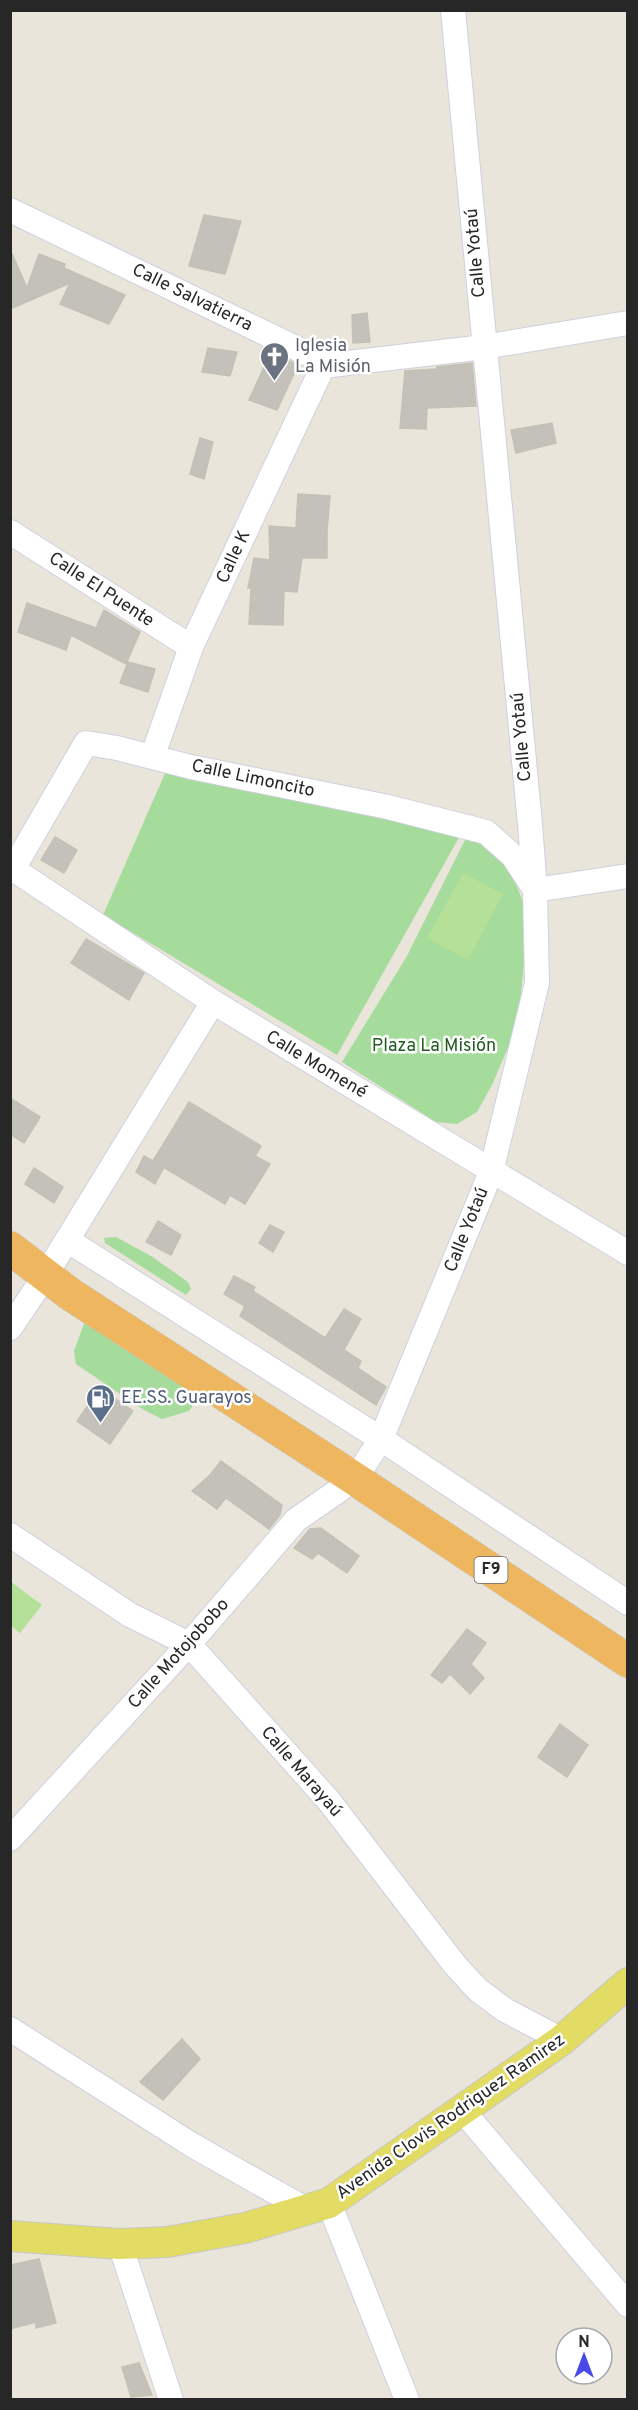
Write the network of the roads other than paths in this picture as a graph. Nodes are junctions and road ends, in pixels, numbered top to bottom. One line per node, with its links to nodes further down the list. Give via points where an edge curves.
1 (453, 10): 4 (street, Calle Yotaú)
2 (10, 210): 5 (street, Calle Salvatierra)
3 (627, 323): 4 (street, Calle Salvatierra)
4 (484, 347): 5 (street, Calle Salvatierra, via 331,365); 11 (street, Calle Yotaú)
5 (325, 362): 7 (street, Calle K)
6 (10, 532): 7 (street, Calle El Puente)
7 (191, 647): 8 (street, Calle K)
8 (153, 755): 9 (street, Calle Limoncito, via 86,743); 11 (street, Calle Limoncito, via 191,767 388,807 486,832 513,856)
9 (12, 868): 12 (street, Calle Momené)
10 (627, 876): 11 (street)
11 (535, 890): 13 (street, Calle Yotaú, via 537,982)
12 (213, 1002): 13 (street, Calle Momené); 14 (street)
13 (491, 1172): 16 (street, Calle Momené); 19 (street, Calle Yotaú)
14 (67, 1240): 17 (street); 19 (street)
15 (10, 1248): 17 (highway, F9)
16 (627, 1254)
17 (45, 1276): 18 (street); 20 (highway, F9)
18 (10, 1328)
19 (381, 1439): 20 (street, Calle Yotaú); 22 (street)
20 (355, 1479): 23 (street, Calle Motojobobo, via 296,1520); 24 (highway, F9)
21 (10, 1535): 23 (street, Calle Marayaú, via 130,1615)
22 (627, 1603)
23 (189, 1644): 25 (street, Calle Motojobobo); 28 (street, Calle Marayaú, via 329,1801 454,1965 505,2010)
24 (627, 1661)
25 (10, 1839)
26 (627, 1983): 28 (main road, Avenida Clovis Rodriguez Ramirez)
27 (10, 2029): 30 (street, via 192,2145)
28 (562, 2040): 29 (main road, Avenida Clovis Rodriguez Ramirez)
29 (462, 2110): 30 (main road, Avenida Clovis Rodriguez Ramirez); 33 (street)
30 (318, 2206): 32 (main road, Avenida Clovis Rodriguez Ramirez, via 245,2228 167,2242); 35 (street)
31 (10, 2236): 32 (main road, Avenida Clovis Rodriguez Ramirez)
32 (120, 2244): 34 (street)
33 (627, 2305)
34 (171, 2400)
35 (407, 2400)

